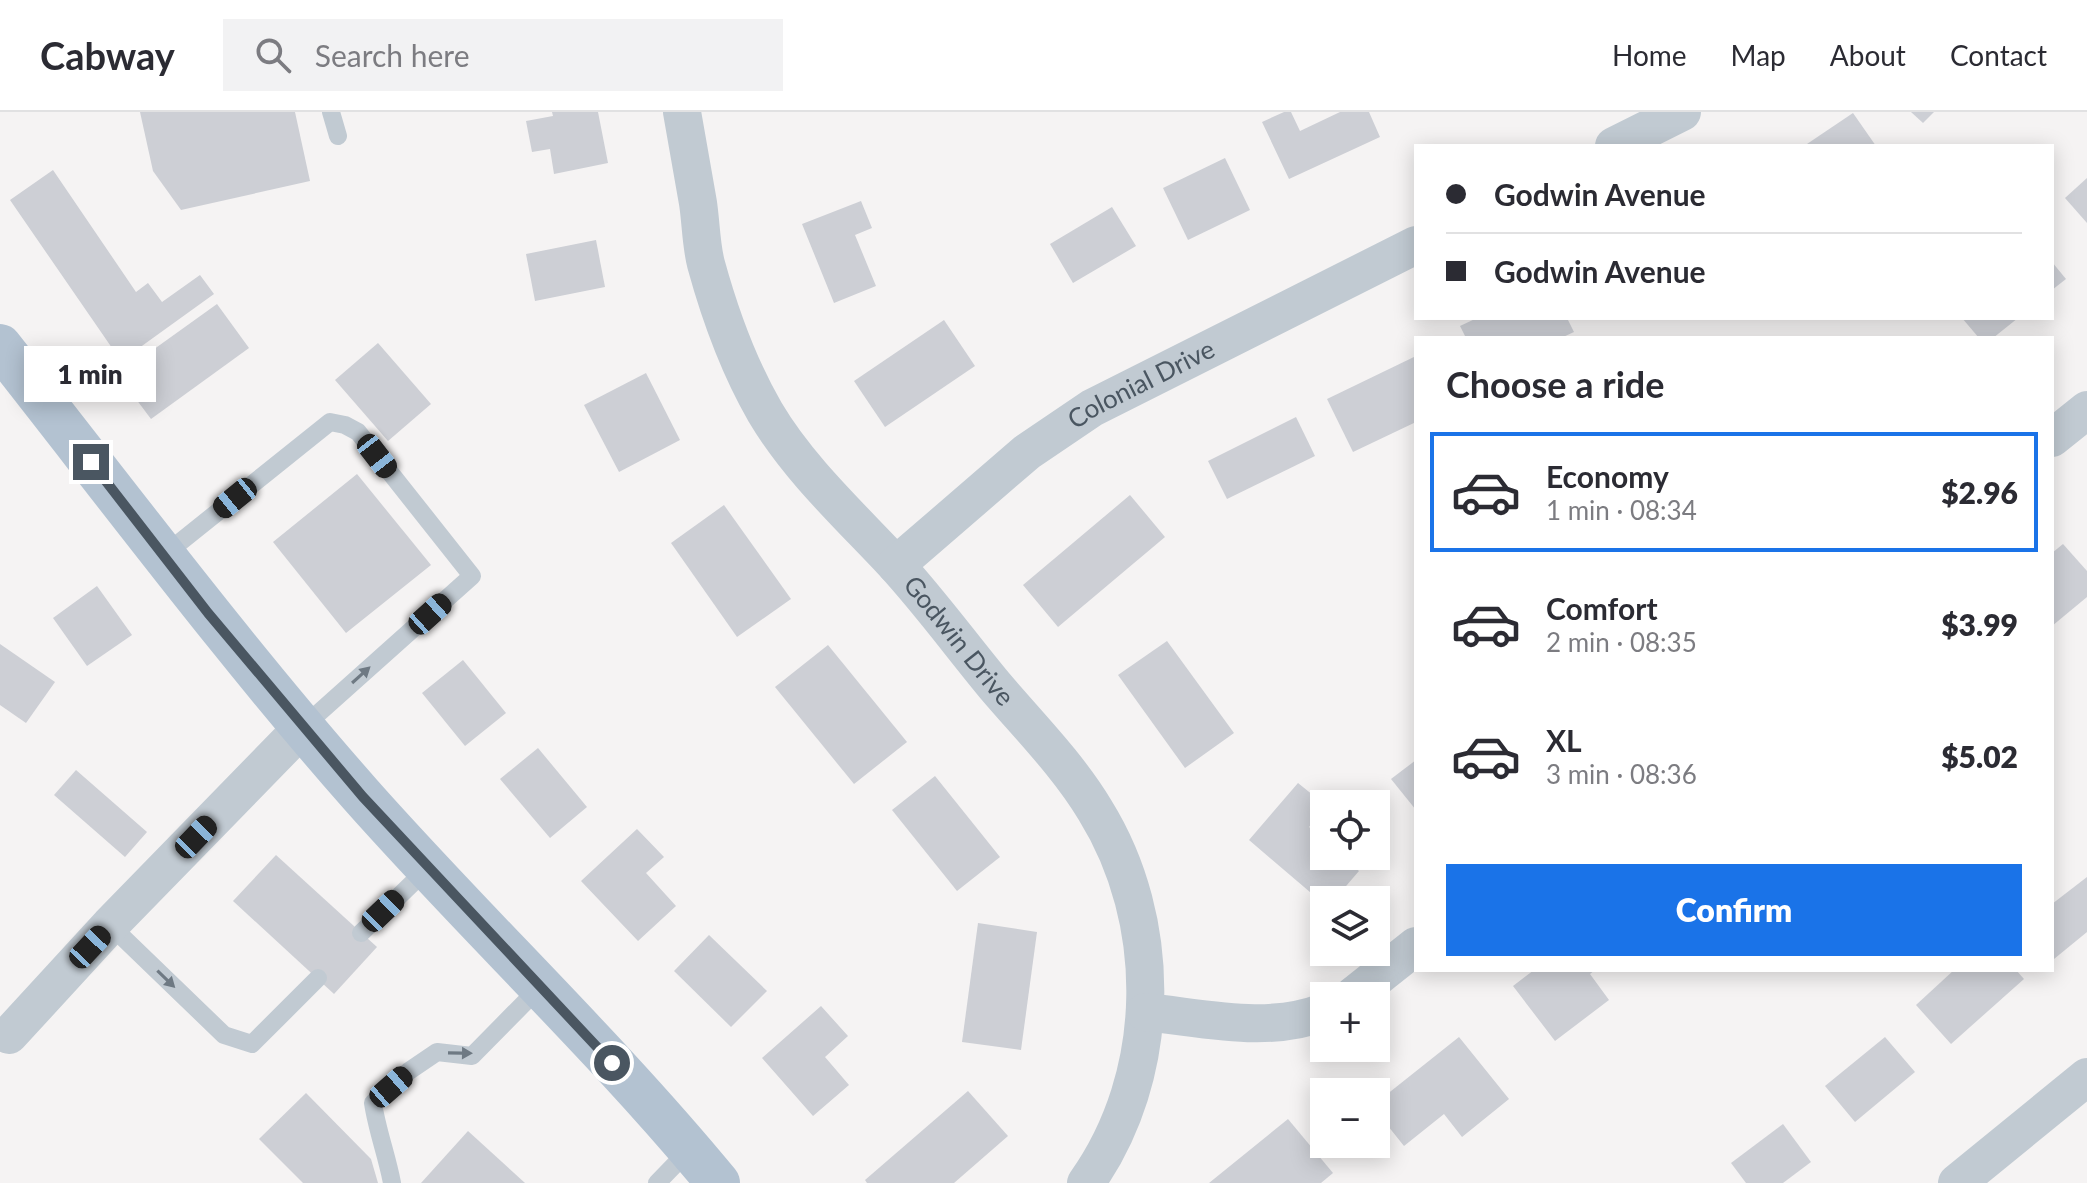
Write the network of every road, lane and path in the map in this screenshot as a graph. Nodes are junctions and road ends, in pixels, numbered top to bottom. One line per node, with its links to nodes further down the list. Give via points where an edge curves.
1 (331, 112): 4 (lane)
2 (682, 112): 11 (street, Godwin Drive, via 705,262 746,377 793,451)
3 (1682, 112): 5 (street)
4 (338, 136)
5 (1618, 144)
6 (1414, 246): 11 (street, Colonial Drive, via 1092,408 1027,452)
7 (0, 346): 10 (main road)
8 (2087, 410): 9 (street)
9 (2054, 436)
10 (164, 555): 12 (main road); 12 (lane, one-way to 10, via 472,576 358,432 330,422)
11 (896, 565): 20 (street, Godwin Drive, via 1069,771 1096,811 1136,904 1145,963)
12 (303, 727): 13 (main road); 14 (street)
13 (429, 867): 15 (lane); 19 (main road)
14 (110, 925): 17 (lane, one-way to 17, via 224,1035 252,1044); 22 (street)
15 (361, 933)
16 (1414, 948): 18 (street)
17 (318, 978)
18 (1371, 982)
19 (541, 986): 24 (main road); 25 (lane, one-way to 19, via 373,1103 437,1052 472,1056)
20 (1145, 1012): 21 (street, via 1267,1025); 28 (street, Godwin Drive, via 1135,1076 1118,1127)
21 (1310, 1017)
22 (9, 1035)
23 (2087, 1077): 29 (street)
24 (689, 1150): 26 (lane); 27 (main road)
25 (392, 1183)
26 (657, 1183)
27 (718, 1183)
28 (1086, 1183)
29 (1957, 1183)

